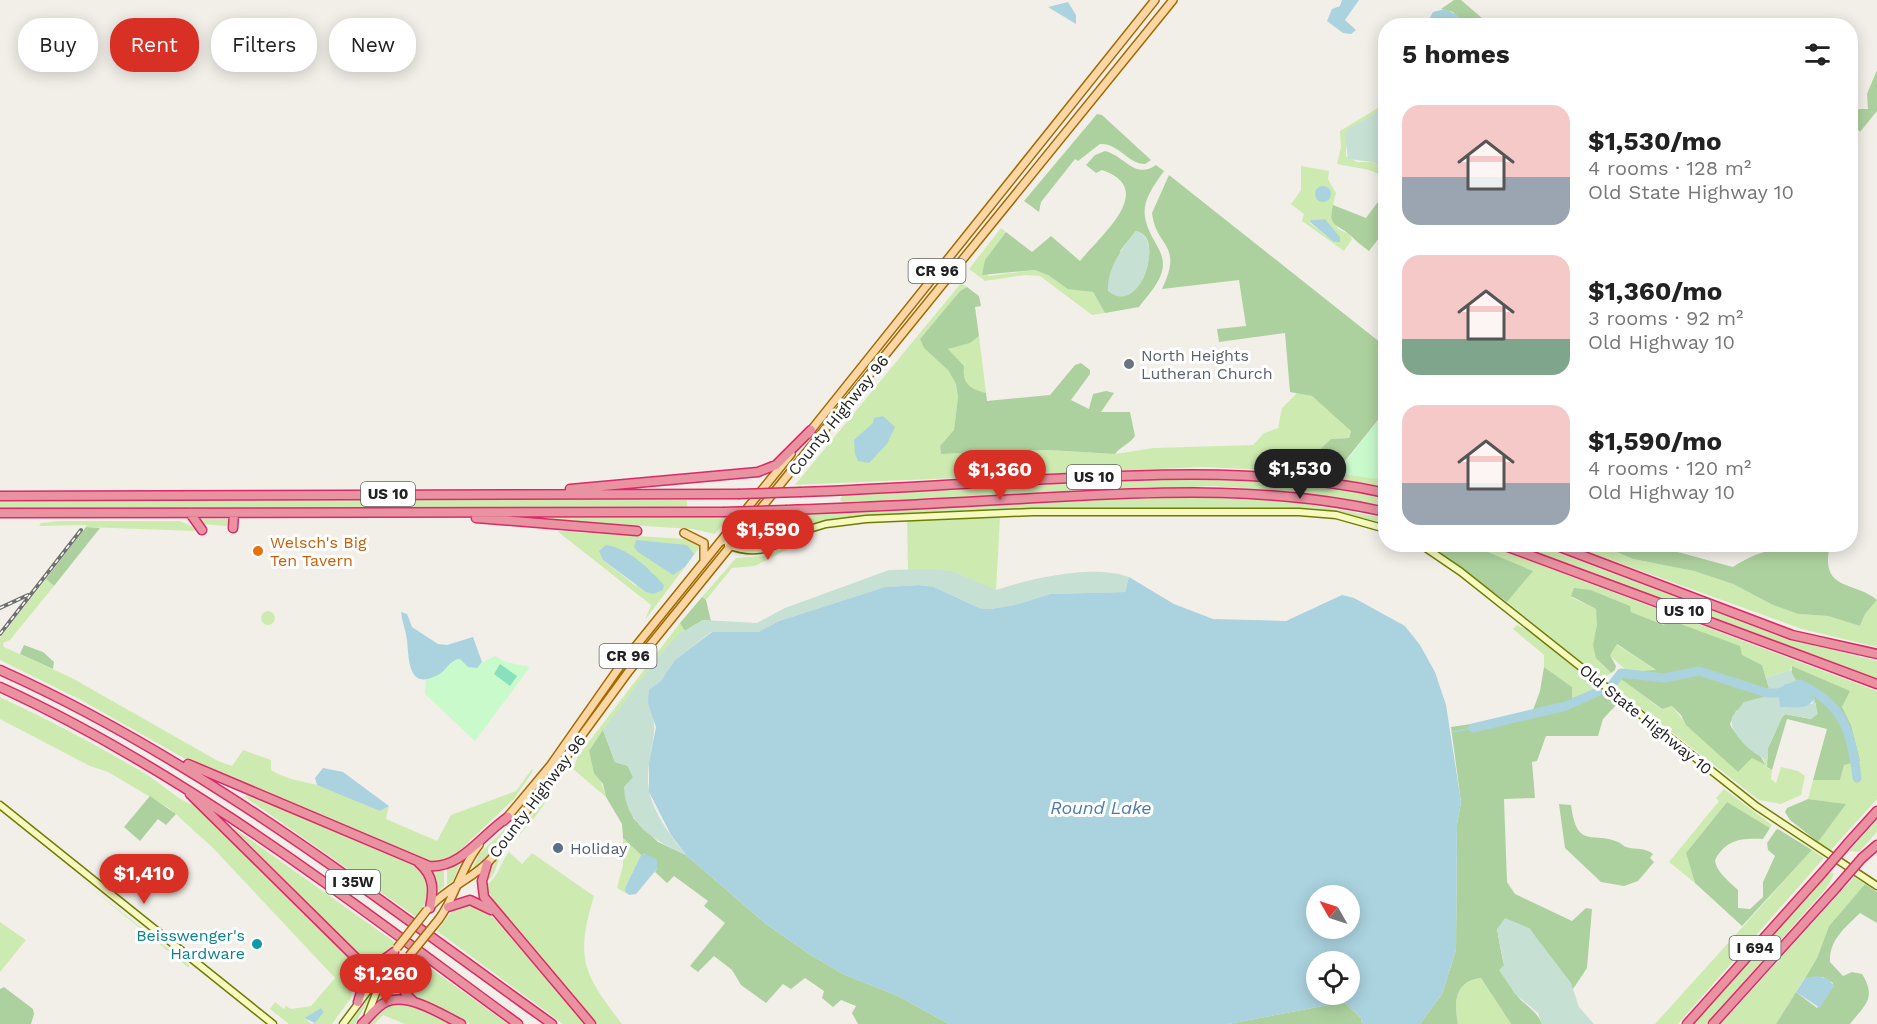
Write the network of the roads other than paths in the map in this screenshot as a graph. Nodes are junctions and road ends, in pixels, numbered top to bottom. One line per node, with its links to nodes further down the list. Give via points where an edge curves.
1 (1155, 0): 3 (main road, County Highway 96 / CR 96)
2 (1173, 0): 18 (main road, County Highway 96 / CR 96)
3 (811, 430): 5 (highway, via 776,465 758,472); 19 (main road, County Highway 96 / CR 96)
4 (1378, 492): 5 (highway, US 10, bridge, via 1308,480 1206,474 738,494)
5 (519, 494): 6 (highway, US 10)
6 (0, 496)
7 (1378, 510): 11 (highway, US 10, bridge, via 1284,496 1167,491 723,512)
8 (0, 513): 9 (highway, US 10)
9 (189, 513): 10 (highway, US 10); 14 (highway)
10 (234, 514): 11 (highway, US 10); 13 (highway)
11 (428, 514): 15 (highway)
12 (1378, 527): 16 (street, via 1317,513 1208,512 947,515 846,520)
13 (233, 528)
14 (202, 530)
15 (637, 531)
16 (797, 532): 18 (street, via 763,543); 20 (street, via 763,550)
17 (684, 534): 24 (main road, via 705,545 704,560)
18 (739, 538): 19 (street); 20 (main road, County Highway 96 / CR 96)
19 (721, 542): 20 (street); 24 (main road, County Highway 96 / CR 96)
20 (732, 547): 38 (main road, County Highway 96 / CR 96, via 629,671)
21 (1432, 552): 40 (street, Old State Highway 10, via 1756,806)
22 (1522, 552): 27 (highway, US 10)
23 (1573, 552): 25 (highway, US 10, via 1792,635)
24 (698, 569): 33 (main road, County Highway 96 / CR 96)
25 (1877, 654)
26 (0, 670): 29 (highway, I 35W)
27 (1877, 684)
28 (0, 687): 30 (highway, I 35W, via 98,736)
29 (141, 742): 37 (highway); 55 (highway, I 35W, via 266,820)
30 (184, 787): 45 (highway); 54 (highway, I 35W, via 278,849)
31 (0, 805): 50 (street)
32 (1877, 811): 57 (highway, I 694, bridge)
33 (508, 817): 37 (highway, via 453,863 438,867); 39 (main road, County Highway 96 / CR 96, via 473,853)
34 (1877, 839): 36 (highway, I 694)
35 (1877, 845): 36 (highway)
36 (1864, 856): 58 (highway, I 694, bridge)
37 (418, 863): 42 (highway, via 433,886)
38 (487, 864): 39 (main road, County Highway 96 / CR 96); 43 (highway, via 482,889)
39 (459, 884): 41 (main road, County Highway 96 / CR 96); 42 (main road, County Highway 96 / CR 96)
40 (1877, 886)
41 (448, 907): 43 (highway, via 463,900 474,901); 46 (main road, County Highway 96 / CR 96, bridge)
42 (429, 909): 44 (main road, County Highway 96 / CR 96, bridge)
43 (500, 918): 56 (highway)
44 (394, 952): 45 (highway, via 375,963); 47 (street, County Highway 96 / CR 96)
45 (355, 957): 48 (highway, via 364,979)
46 (406, 960): 47 (street, County Highway 96 / CR 96); 49 (highway, via 401,986)
47 (382, 978): 48 (street, County Highway 96 / CR 96); 52 (street, County Highway 96 / CR 96)
48 (358, 1002): 51 (street, County Highway 96 / CR 96)
49 (418, 1005): 52 (highway, via 405,1000 387,1001); 53 (highway)
50 (273, 1024)
51 (343, 1024)
52 (361, 1024)
53 (461, 1024)
54 (518, 1024)
55 (552, 1024)
56 (591, 1024)
57 (1686, 1024)
58 (1713, 1024)

